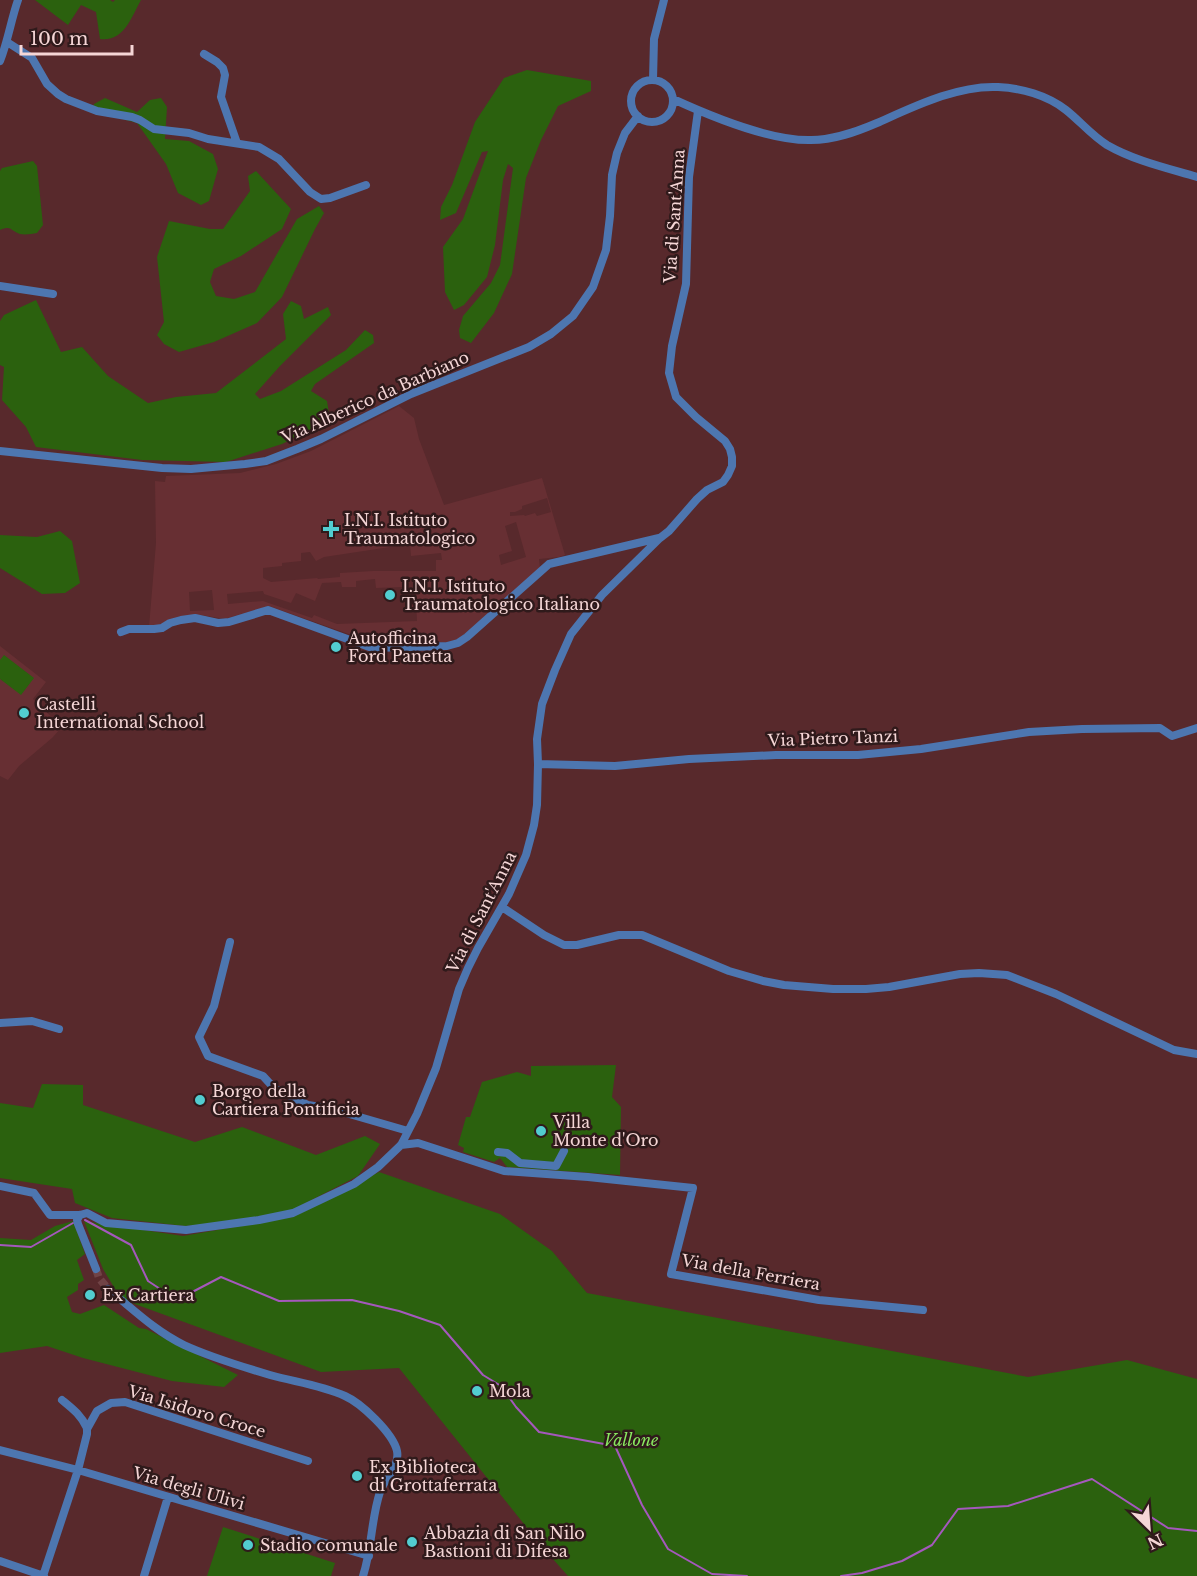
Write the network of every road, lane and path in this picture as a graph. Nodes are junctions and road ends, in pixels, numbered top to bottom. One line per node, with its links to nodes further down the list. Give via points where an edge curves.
1 (18, 0): 3 (street)
2 (664, 0): 6 (street, via 654,39)
3 (7, 42): 5 (street); 10 (street, via 32,58 47,84 66,99 97,111 132,117 154,129)
4 (204, 54): 10 (street, via 223,68 221,97)
5 (0, 61)
6 (653, 80): 7 (street, via 664,84); 9 (street, via 641,83 632,93 631,105)
7 (673, 99): 8 (street); 9 (street, via 669,112 658,121)
8 (698, 111): 11 (street, via 768,134 818,140 852,133 919,104 965,90 1009,88 1055,103 1096,138 1123,153); 16 (street, Via di Sant'Anna, via 689,177 686,284 669,373 676,397 726,441 732,466 723,482 707,490)
9 (638, 116): 15 (street, Via Alberico da Barbiano, via 614,161 606,250 593,287 573,316 529,347 411,394 321,439 266,461 191,470)
10 (237, 143): 12 (street, via 270,152 317,197 326,199)
11 (1197, 177)
12 (366, 185)
13 (0, 286): 14 (street)
14 (52, 294)
15 (0, 451)
16 (660, 538): 17 (street, via 549,564 467,637 447,646 372,648 268,610 229,622 195,618 162,628); 19 (street, Via di Sant'Anna, via 602,595 571,634 542,704)
17 (121, 632)
18 (1197, 729): 19 (street, Via Pietro Tanzi, via 1172,736 1160,728 1029,732 858,755 776,755 615,766)
19 (538, 764): 20 (street, Via di Sant'Anna, via 531,838)
20 (502, 907): 24 (street, via 564,945 642,935 729,971 779,985 866,989 960,974 1006,975 1056,994 1178,1052); 25 (street, Via di Sant'Anna, via 459,989 436,1068)
21 (230, 942): 25 (street, via 214,1006 199,1037 208,1056 263,1077 274,1088 308,1105)
22 (0, 1023): 23 (street, via 32,1021)
23 (59, 1029)
24 (1197, 1054)
25 (408, 1131): 26 (street, Via di Sant'Anna)
26 (400, 1146): 30 (street, Via di Sant'Anna, via 354,1185 293,1213 186,1230 106,1223 87,1213); 33 (street, Via della Ferriera, via 418,1143 504,1171 693,1188 671,1274 819,1300)
27 (564, 1151): 28 (street, via 556,1166 520,1163 507,1153)
28 (498, 1152)
29 (0, 1186): 30 (street, Via di Sant'Anna, via 34,1193 50,1215)
30 (80, 1215): 31 (street, via 77,1222)
31 (96, 1269)
32 (108, 1289): 40 (street, via 159,1332 186,1346 346,1396 374,1418 393,1441 397,1463 380,1492)
33 (923, 1310)
34 (62, 1400): 35 (street)
35 (87, 1426): 37 (street, Via Isidoro Croce, via 97,1411 125,1401); 38 (street)
36 (0, 1450): 38 (street, Via degli Ulivi)
37 (308, 1461)
38 (78, 1470): 39 (street, Via degli Ulivi); 42 (street)
39 (168, 1497): 40 (street, Via degli Ulivi); 43 (street)
40 (369, 1556): 44 (street)
41 (0, 1561): 42 (street)
42 (43, 1576)
43 (144, 1576)
44 (363, 1576)

